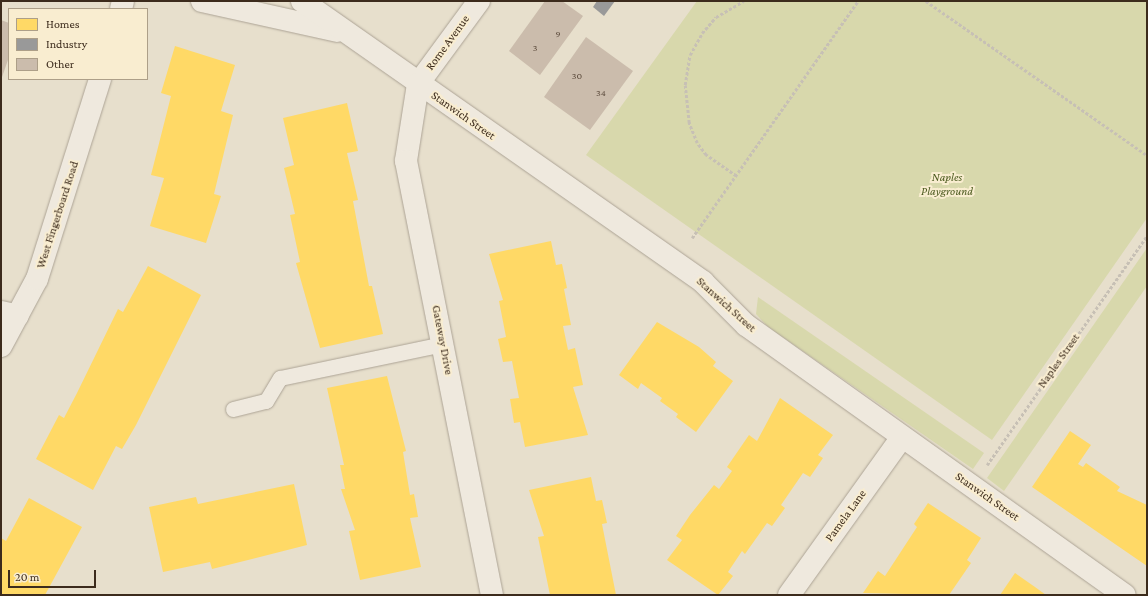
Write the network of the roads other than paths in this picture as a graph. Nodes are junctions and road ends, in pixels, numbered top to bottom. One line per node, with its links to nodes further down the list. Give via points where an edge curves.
1 (202, 1): 4 (street, Stanwich Street)
2 (302, 1): 4 (street, Stanwich Street)
3 (479, 1): 6 (street, Rome Avenue)
4 (344, 33): 6 (street, Stanwich Street)
5 (100, 80): 7 (street, West Fingerboard Road, via 37,279)
6 (418, 84): 8 (street, Gateway Drive, via 406,161); 11 (street, Stanwich Street, via 703,282 746,325)
7 (10, 314): 9 (street, West Fingerboard Road)
8 (443, 344): 10 (lane, via 280,378 266,401); 12 (street, Gateway Drive)
9 (1, 346)
10 (233, 409)
11 (902, 437): 13 (street, Pamela Lane); 14 (street, Stanwich Street)
12 (492, 595)
13 (789, 595)
14 (1125, 595)

